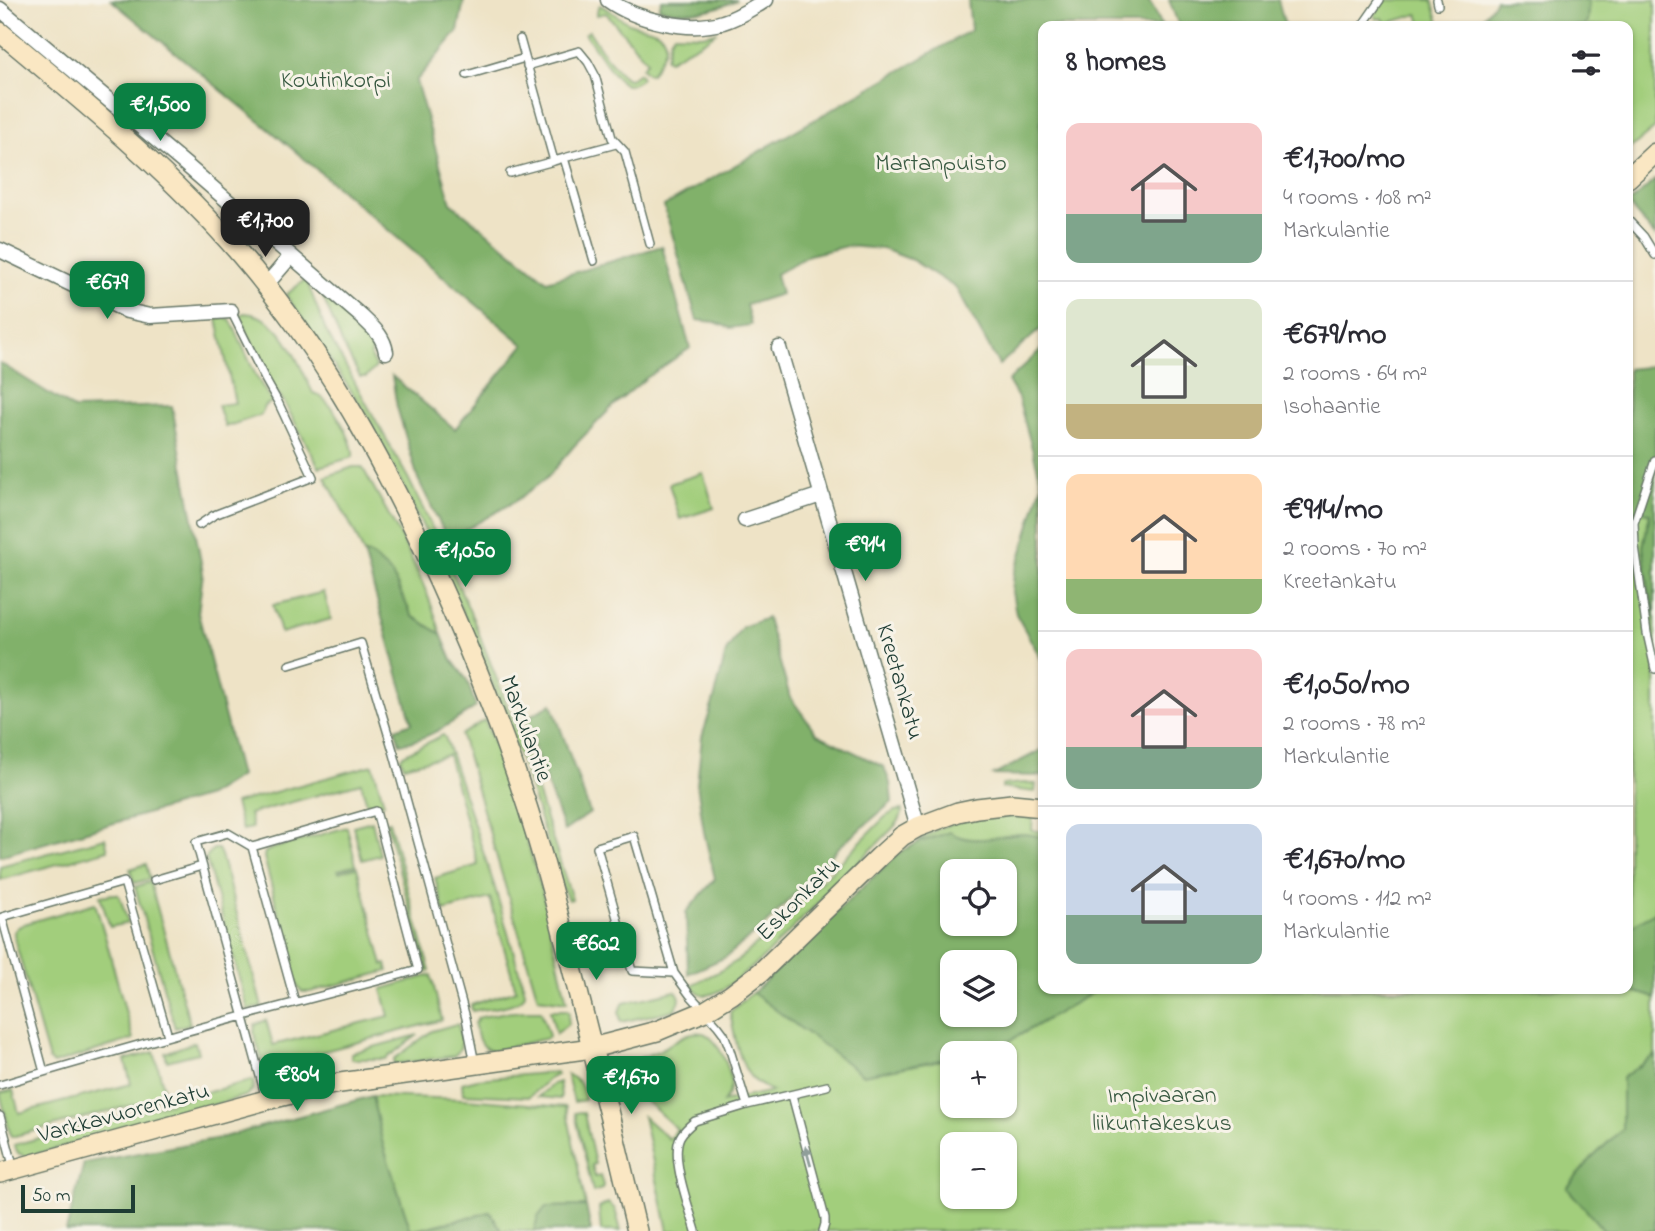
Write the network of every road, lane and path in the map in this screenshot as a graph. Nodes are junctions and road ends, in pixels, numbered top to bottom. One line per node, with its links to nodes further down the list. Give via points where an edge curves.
1 (608, 0): 2 (street, via 634,14 686,26 722,23)
2 (766, 0)
3 (1380, 0): 5 (lane)
4 (0, 9): 20 (street)
5 (1365, 21)
6 (0, 32): 22 (main road, Markulantie, via 156,167)
7 (520, 39): 8 (lane)
8 (526, 62): 9 (lane); 10 (lane, via 579,51 592,68); 13 (lane)
9 (467, 75)
10 (617, 144): 12 (lane); 17 (lane, via 625,152)
11 (1655, 153): 15 (main road)
12 (564, 158): 13 (lane); 21 (lane)
13 (554, 161): 14 (lane)
14 (510, 173)
15 (1633, 173)
16 (1633, 225): 19 (lane)
17 (650, 244)
18 (0, 250): 23 (street, via 127,312 150,316)
19 (1655, 255)
20 (291, 256): 22 (street); 25 (street, via 380,334)
21 (593, 261)
22 (266, 285): 44 (main road, Markulantie, via 356,416 440,580 521,788)
23 (231, 311): 30 (lane, via 313,477)
24 (779, 348): 27 (street, Kreetankatu)
25 (386, 352)
26 (1655, 460): 28 (lane)
27 (821, 495): 29 (street); 35 (street, Kreetankatu)
28 (1633, 519)
29 (745, 520)
30 (198, 525)
31 (1633, 535): 33 (lane)
32 (289, 665): 45 (lane, via 361,643 460,995)
33 (1655, 669)
34 (1038, 807): 35 (main road, Eskonkatu, via 984,807)
35 (918, 827): 41 (main road, Eskonkatu, via 890,846 761,972)
36 (252, 847): 37 (lane, via 228,833 196,842); 40 (lane); 40 (lane, via 376,811 418,970)
37 (202, 866): 38 (lane); 42 (lane)
38 (154, 880)
39 (674, 973): 39 (lane, via 634,836 597,847 632,971); 41 (lane)
40 (295, 1002): 42 (lane)
41 (705, 1011): 44 (main road, Eskonkatu, via 657,1031); 51 (lane, via 729,1047)
42 (243, 1017): 43 (lane); 50 (lane)
43 (168, 1036): 46 (lane); 46 (lane, via 124,882 2,917)
44 (593, 1048): 45 (main road, Varkkavuorenkatu); 54 (main road, Markulantie)
45 (475, 1064): 50 (main road, Varkkavuorenkatu, via 333,1084)
46 (44, 1072): 47 (lane)
47 (0, 1085)
48 (827, 1086): 49 (lane)
49 (792, 1095): 51 (lane); 56 (lane, one-way to 49, via 825,1218)
50 (266, 1100): 53 (main road, Varkkavuorenkatu)
51 (747, 1105): 55 (lane, via 695,1121 680,1138 680,1177)
52 (0, 1116): 53 (lane)
53 (7, 1171)
54 (637, 1231)
55 (696, 1231)
56 (823, 1231)

